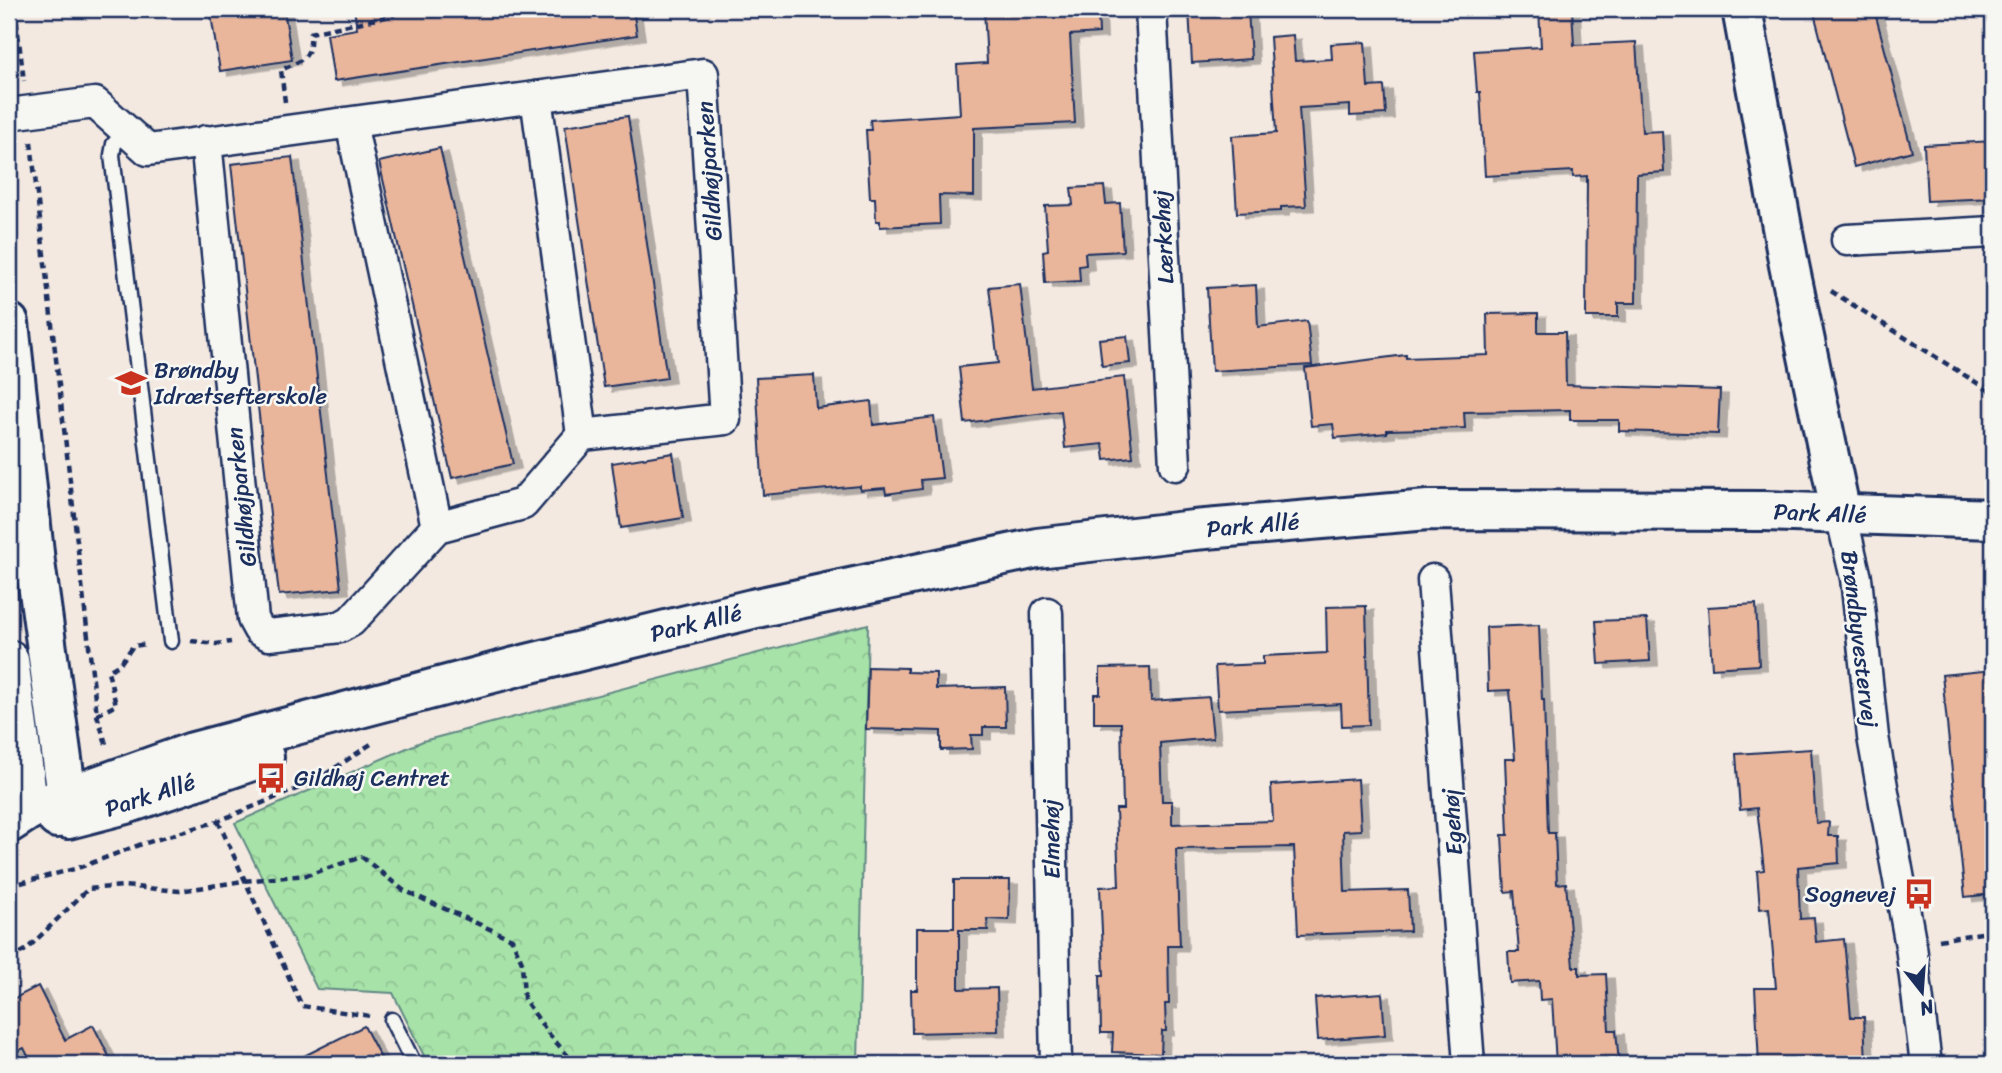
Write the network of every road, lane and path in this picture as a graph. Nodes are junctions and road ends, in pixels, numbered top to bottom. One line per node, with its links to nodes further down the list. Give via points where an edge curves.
1 (15, 9): 6 (path)
2 (1151, 9): 17 (street, Lærkehøj)
3 (1742, 9): 13 (street, Brøndbyvestervej)
4 (395, 15): 9 (path, via 310,33 311,48 304,59 281,70)
5 (536, 97): 7 (street, Gildhøjparken); 16 (street); 16 (street, Gildhøjparken, via 703,74 725,419)
6 (18, 113): 8 (street, Gildhøjparken, via 95,103); 25 (path, via 97,715)
7 (351, 122): 9 (street, Gildhøjparken); 20 (street)
8 (126, 131): 10 (street, Gildhøjparken, via 148,150); 23 (lane, via 112,155)
9 (288, 131): 10 (street, Gildhøjparken)
10 (206, 141): 20 (street, Gildhøjparken, via 253,619 258,630 269,635 340,627 351,621)
11 (1993, 232): 12 (street)
12 (1847, 240)
13 (1788, 265): 15 (path); 18 (street, Brøndbyvestervej)
14 (9, 323): 26 (street, via 36,562)
15 (1993, 393)
16 (582, 435): 20 (street, via 523,504)
17 (1175, 465)
18 (1841, 514): 19 (street, Park Allé); 26 (street, Park Allé, via 1428,510 1038,548 752,608 193,752); 30 (street, Brøndbyvestervej, via 1856,578 1873,737)
19 (1993, 519)
20 (437, 527)
21 (1433, 580): 36 (street, Egehøj)
22 (1047, 613): 35 (street, Elmehøj)
23 (171, 642)
24 (9, 660): 26 (street)
25 (107, 749)
26 (33, 817)
27 (218, 821): 28 (path)
28 (243, 881): 31 (path, via 180,891 123,886 88,889 26,950); 32 (path, via 302,1006); 34 (path, via 307,876 362,857 403,890 512,939 522,962 524,999)
29 (1993, 931): 30 (path)
30 (1911, 946): 37 (street, Brøndbyvestervej)
31 (9, 959)
32 (392, 1020): 33 (lane)
33 (414, 1064)
34 (575, 1064)
35 (1056, 1064)
36 (1469, 1064)
37 (1926, 1064)

